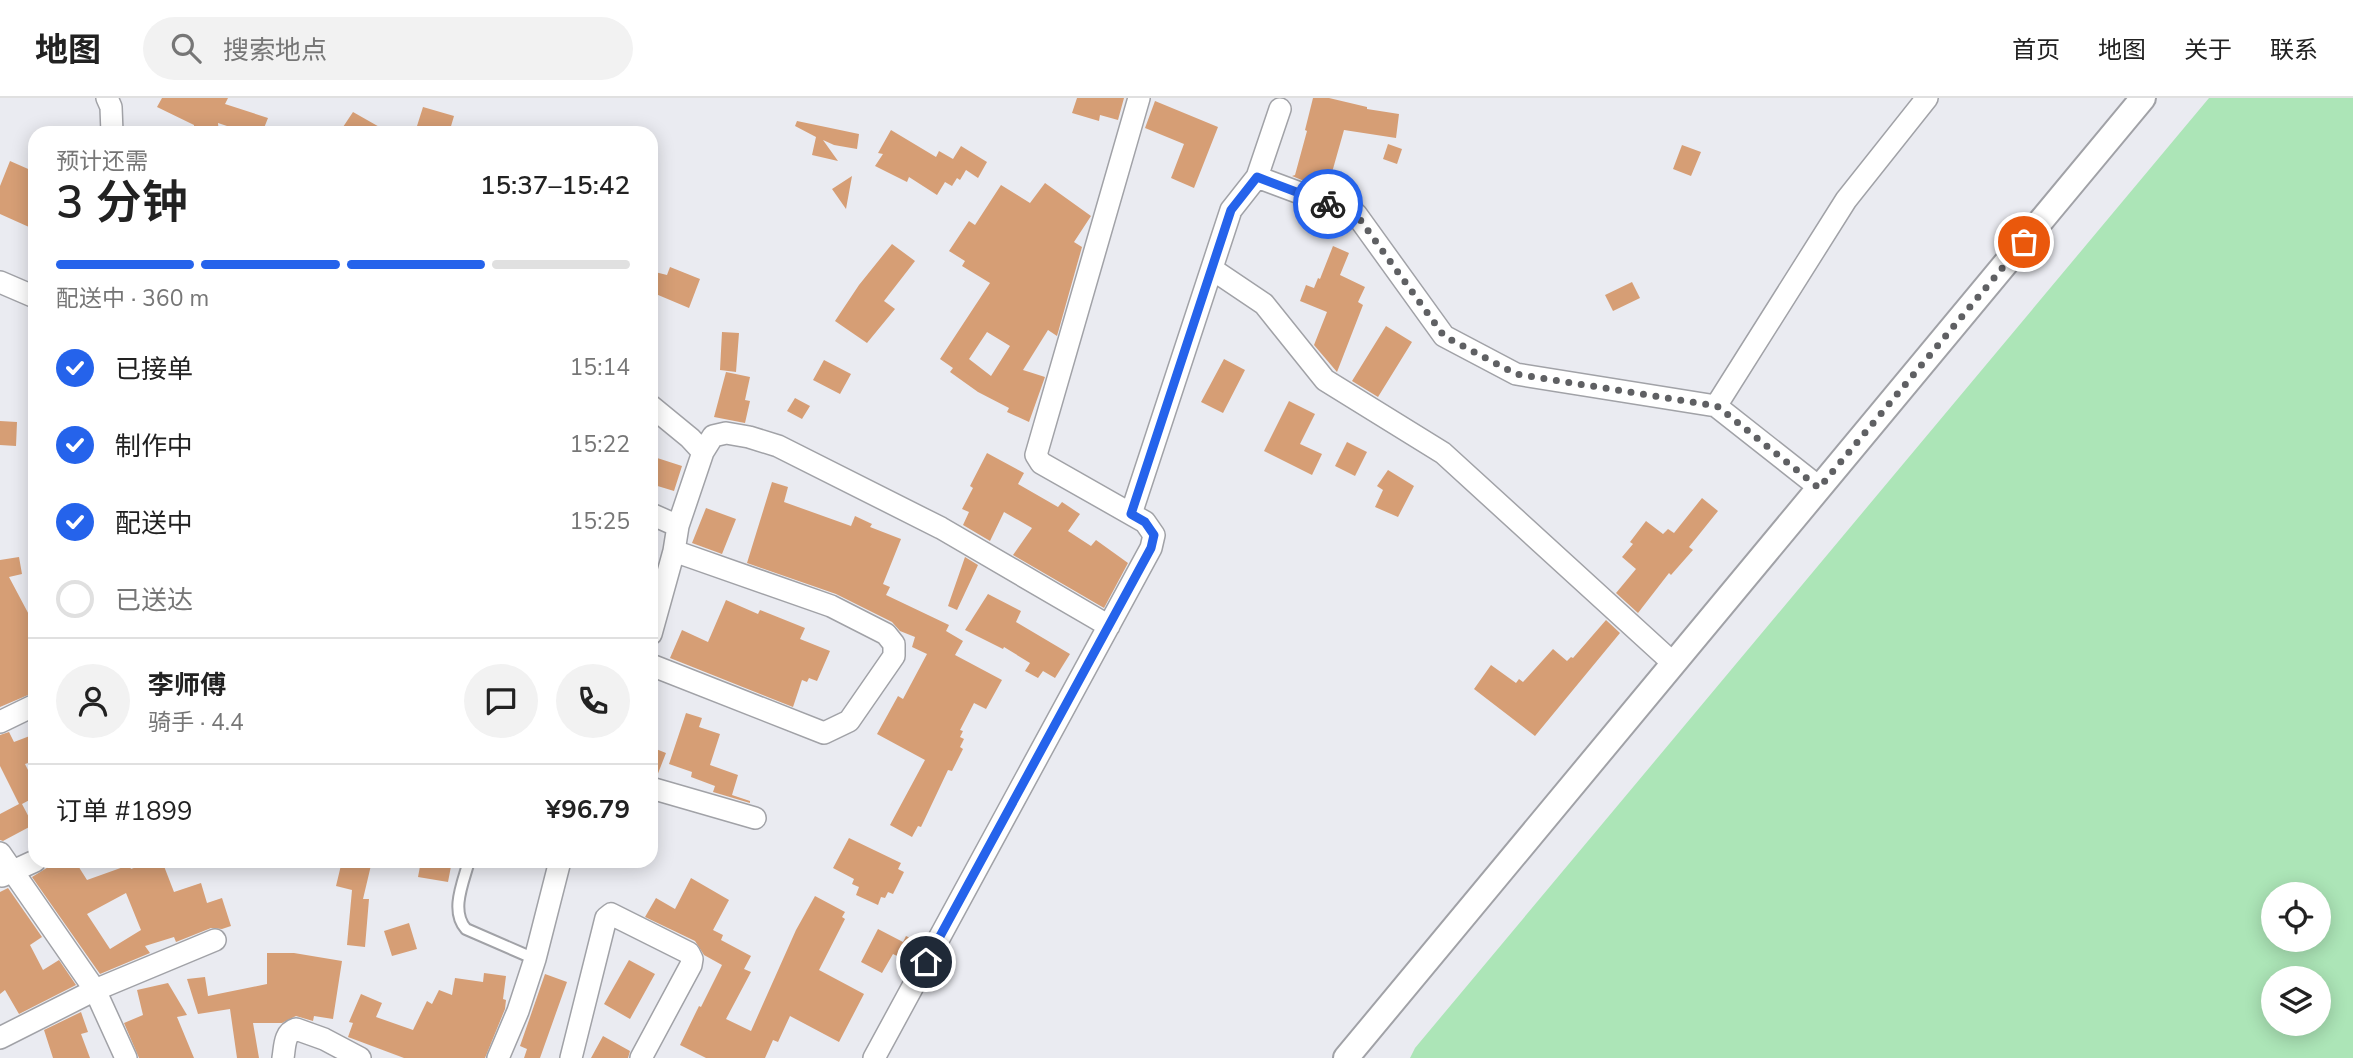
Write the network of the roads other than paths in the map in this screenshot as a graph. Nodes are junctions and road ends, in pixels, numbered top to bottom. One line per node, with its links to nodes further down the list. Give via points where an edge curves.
1 (107, 98): 6 (street)
2 (1139, 98): 15 (street, via 1036,455 1041,463)
3 (1927, 98): 11 (street, via 1846,200)
4 (2143, 98): 14 (street)
5 (1280, 109): 7 (street)
6 (112, 126)
7 (1257, 177): 8 (street, via 1231,210); 11 (street, via 1356,214 1444,336 1516,374)
8 (1212, 269): 15 (street); 21 (street, via 1264,304 1325,380 1443,453)
9 (0, 282): 10 (street)
10 (28, 294)
11 (1717, 406): 14 (street)
12 (658, 412): 13 (street)
13 (703, 452): 17 (street); 20 (street, via 713,436 726,433 778,446 941,528)
14 (1819, 488): 21 (street)
15 (1131, 514): 20 (street, via 1145,522 1154,535)
16 (658, 517): 17 (street)
17 (678, 526): 18 (street)
18 (674, 551): 19 (street); 22 (street, via 831,606 886,634 894,644 894,656 849,721 824,733)
19 (658, 609)
20 (1110, 626): 42 (street)
21 (1674, 663): 43 (street)
22 (658, 668)
23 (28, 708): 24 (street)
24 (0, 722)
25 (658, 790): 26 (street)
26 (755, 818)
27 (0, 853): 31 (street)
28 (28, 863): 31 (street)
29 (467, 868): 33 (lane, via 459,921 466,929)
30 (558, 868): 33 (street)
31 (6, 874): 34 (street)
32 (215, 940): 34 (street)
33 (535, 959): 39 (street)
34 (95, 990): 35 (street); 36 (street)
35 (0, 1038)
36 (126, 1058)
37 (283, 1058): 38 (street, via 286,1036 296,1028)
38 (360, 1058)
39 (498, 1058)
40 (571, 1058): 41 (street, via 606,918 611,914 689,953 692,959)
41 (641, 1058)
42 (874, 1058)
43 (1346, 1058)

